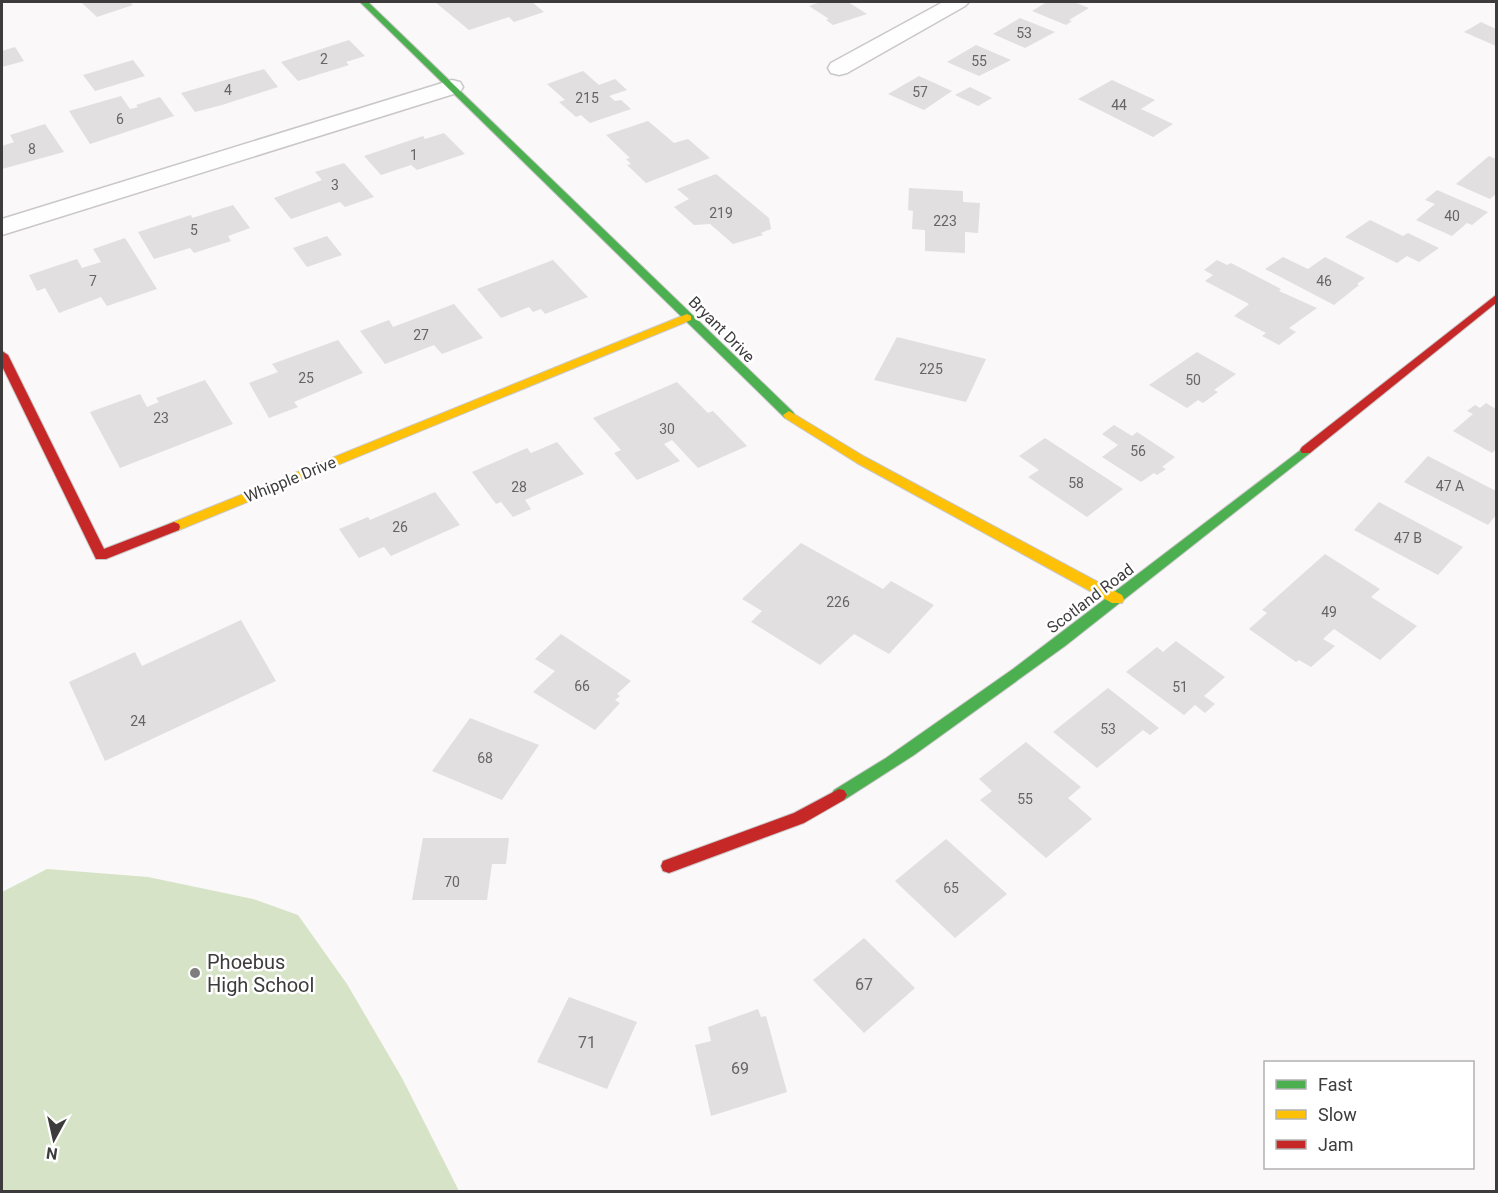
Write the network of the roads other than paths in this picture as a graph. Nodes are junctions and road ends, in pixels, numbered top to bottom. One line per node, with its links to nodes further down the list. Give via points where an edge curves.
1 (364, 2): 4 (street, Bryant Drive)
2 (946, 4): 3 (street)
3 (839, 68)
4 (452, 87): 5 (street); 7 (street, Bryant Drive)
5 (2, 227)
6 (1497, 298): 9 (street, Scotland Road)
7 (687, 318): 8 (street, Whipple Drive, via 101,556); 9 (street, Bryant Drive, via 770,399 832,444)
8 (2, 356)
9 (1117, 599): 10 (street, Scotland Road, via 909,750 834,799 800,818)
10 (669, 866)

